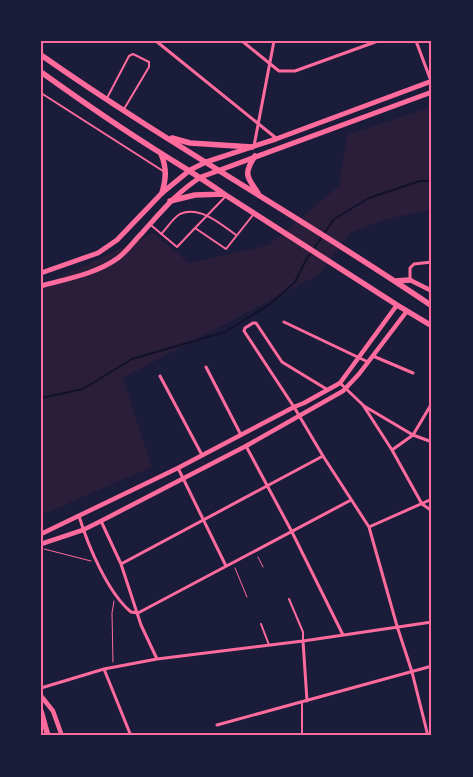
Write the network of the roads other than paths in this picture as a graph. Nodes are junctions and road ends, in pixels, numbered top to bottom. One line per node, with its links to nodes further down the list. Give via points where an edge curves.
1 (156, 41): 14 (street)
2 (242, 41): 7 (street)
3 (274, 41): 7 (street)
4 (378, 41): 7 (street, via 295,71 280,71)
5 (416, 41): 9 (street)
6 (41, 55): 12 (main road)
7 (270, 63): 14 (street)
8 (41, 72): 18 (main road)
9 (431, 81): 16 (main road)
10 (432, 92): 19 (main road)
11 (41, 93): 23 (lane)
12 (106, 100): 13 (main road); 13 (lane, via 129,56 133,54 149,62)
13 (123, 111): 15 (main road)
14 (257, 124): 16 (street); 17 (street)
15 (164, 136): 17 (main road, via 190,143); 20 (main road)
16 (276, 139): 17 (main road)
17 (253, 147): 20 (main road)
18 (161, 154): 21 (main road); 23 (main road)
19 (255, 156): 22 (main road); 27 (main road, via 247,172)
20 (206, 162): 21 (main road); 22 (main road)
21 (190, 170): 24 (main road); 25 (main road)
22 (219, 170): 24 (main road); 27 (main road)
23 (166, 173): 25 (main road)
24 (201, 177): 26 (main road); 28 (main road)
25 (162, 193): 36 (main road, via 117,240 98,253)
26 (225, 195): 28 (main road, via 195,195); 29 (main road); 30 (lane)
27 (260, 195): 38 (main road)
28 (170, 201): 31 (main road)
29 (254, 214): 34 (lane); 41 (main road)
30 (207, 215): 32 (lane); 33 (lane, via 188,212 179,215); 34 (lane)
31 (150, 224): 33 (lane); 39 (main road, via 118,258 100,268)
32 (195, 228): 33 (lane, via 177,247); 34 (lane, via 226,249)
33 (161, 234)
34 (237, 236)
35 (432, 262): 37 (street, via 414,264 410,268)
36 (41, 273)
37 (410, 280): 38 (main road); 40 (street)
38 (395, 281): 42 (main road)
39 (41, 286)
40 (432, 291)
41 (397, 305): 43 (main road); 47 (street)
42 (432, 306)
43 (407, 311): 45 (main road); 46 (street)
44 (284, 322): 47 (street)
45 (432, 326)
46 (373, 356): 48 (street); 50 (street)
47 (359, 357): 48 (street); 52 (street)
48 (368, 362): 53 (street)
49 (206, 367): 59 (street)
50 (413, 373)
51 (160, 376): 65 (street)
52 (340, 383): 53 (street); 54 (street)
53 (344, 389): 56 (street); 58 (street)
54 (328, 390): 57 (street); 57 (street, via 282,362 253,323 244,331)
55 (432, 403): 60 (street)
56 (363, 405): 60 (street); 64 (street)
57 (294, 407): 58 (street); 59 (street)
58 (299, 416): 63 (street); 66 (street)
59 (241, 435): 65 (street)
60 (412, 435): 62 (street); 64 (street)
61 (432, 438): 62 (street)
62 (432, 442)
63 (246, 446): 68 (street); 69 (street)
64 (392, 450): 72 (street)
65 (202, 455): 67 (street)
66 (323, 456): 69 (street); 71 (street)
67 (178, 468): 68 (street); 74 (street)
68 (183, 478): 75 (street); 76 (street)
69 (268, 486): 76 (street); 79 (street)
70 (432, 499): 72 (street)
71 (351, 500): 77 (street); 79 (street)
72 (422, 504): 73 (street); 77 (street)
73 (432, 512)
74 (79, 516): 78 (street); 80 (street)
75 (101, 521): 78 (street); 82 (street)
76 (203, 521): 82 (street); 83 (street)
77 (369, 527): 88 (street)
78 (83, 530): 81 (street); 85 (street, via 115,595 123,606)
79 (292, 532): 83 (street); 89 (street)
80 (41, 534)
81 (41, 546)
82 (121, 564): 85 (street)
83 (226, 566): 85 (street)
84 (289, 599): 90 (lane)
85 (138, 613): 92 (street)
86 (432, 622): 88 (street)
87 (261, 624): 91 (lane)
88 (397, 626): 89 (street); 95 (street)
89 (343, 635): 90 (street)
90 (304, 641): 91 (street); 98 (street)
91 (269, 645): 92 (street)
92 (157, 659): 94 (street)
93 (432, 666): 95 (street)
94 (104, 669): 96 (street); 104 (street)
95 (412, 672): 98 (street); 106 (street)
96 (41, 688)
97 (41, 696): 103 (street, via 53,711)
98 (307, 700): 99 (street)
99 (302, 702): 101 (street); 105 (lane)
100 (41, 712): 102 (main road)
101 (217, 725)
102 (48, 736)
103 (62, 736)
104 (131, 736)
105 (302, 736)
106 (428, 736)

